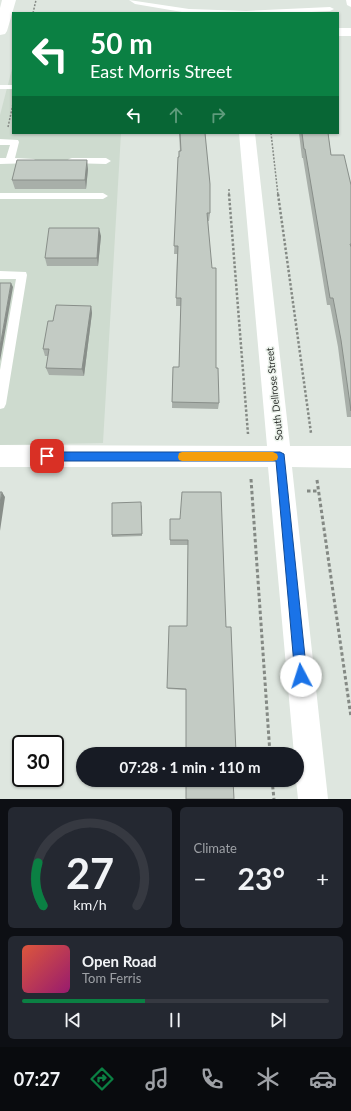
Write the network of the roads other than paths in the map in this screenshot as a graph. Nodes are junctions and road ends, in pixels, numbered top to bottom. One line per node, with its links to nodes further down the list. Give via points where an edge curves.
1 (9, 0): 8 (street)
2 (133, 0): 6 (lane, via 189,11)
3 (350, 0): 4 (lane)
4 (351, 5)
5 (330, 9): 7 (lane)
6 (218, 12)
7 (267, 12)
8 (0, 30): 9 (street)
9 (12, 30)
10 (339, 32): 11 (street)
11 (351, 32)
12 (0, 87): 13 (lane)
13 (12, 87)
14 (247, 134): 27 (street, South Dellrose Street)
15 (0, 142): 17 (lane, via 14,142)
16 (0, 161): 17 (lane)
17 (10, 161): 18 (lane)
18 (42, 161)
19 (66, 161): 20 (lane)
20 (106, 161)
21 (0, 196): 22 (lane)
22 (103, 196)
23 (0, 275): 24 (lane, via 22,275)
24 (4, 362): 25 (lane)
25 (1, 396)
26 (0, 456): 27 (street)
27 (280, 457): 28 (street); 29 (street, South Dellrose Street)
28 (351, 457)
29 (313, 799)

